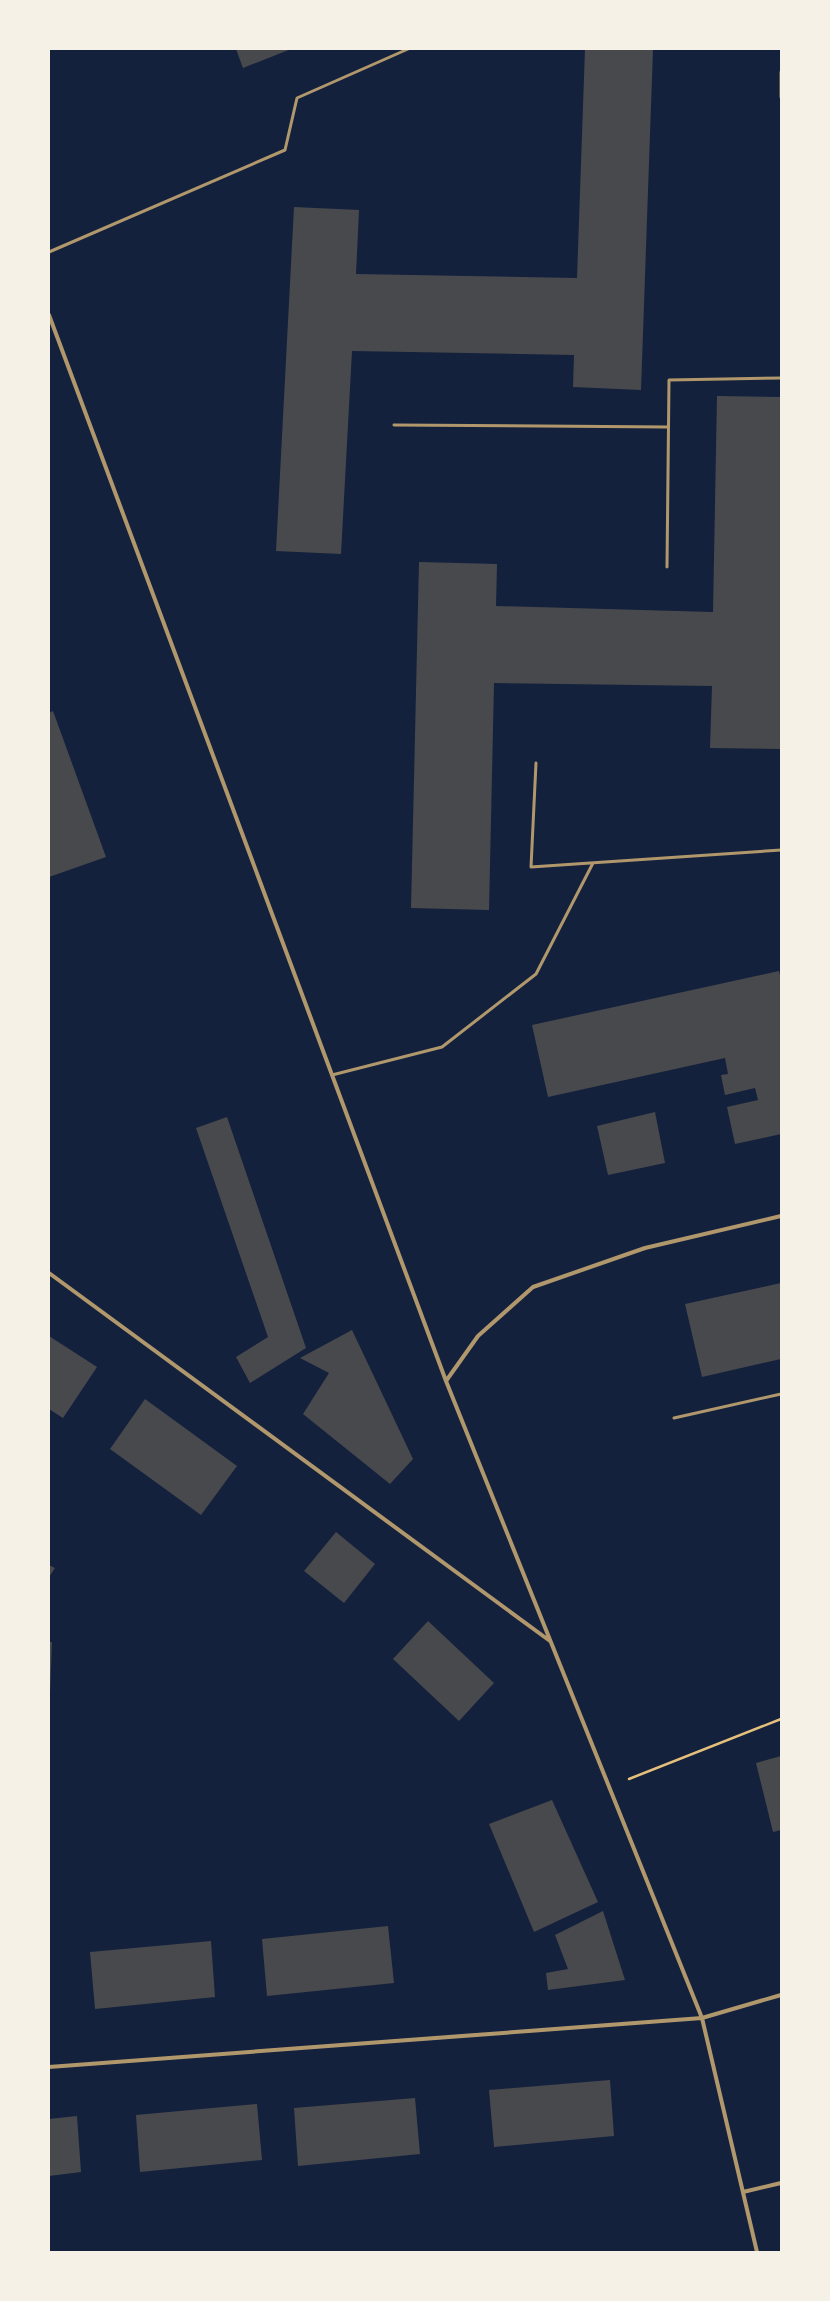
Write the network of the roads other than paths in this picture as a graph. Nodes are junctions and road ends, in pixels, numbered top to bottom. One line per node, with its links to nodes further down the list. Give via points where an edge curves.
1 (408, 49): 4 (lane, via 297,98 285,150)
2 (781, 72): 3 (lane)
3 (781, 97)
4 (49, 252)
5 (49, 315): 13 (street)
6 (781, 378): 8 (lane, via 669,380)
7 (394, 425): 8 (lane)
8 (668, 427): 9 (lane)
9 (667, 568)
10 (536, 763): 12 (lane, via 531,867)
11 (781, 850): 12 (lane)
12 (594, 863): 13 (lane, via 536,974 442,1047)
13 (332, 1075): 16 (street)
14 (781, 1216): 16 (street, via 645,1248 533,1287 478,1336)
15 (49, 1273): 19 (street)
16 (446, 1381): 19 (street)
17 (781, 1394): 18 (lane)
18 (674, 1418)
19 (550, 1641): 21 (street)
20 (781, 1995): 21 (street)
21 (702, 2018): 22 (street); 24 (street)
22 (49, 2067)
23 (781, 2183): 24 (street)
24 (743, 2192): 25 (street)
25 (757, 2252)

